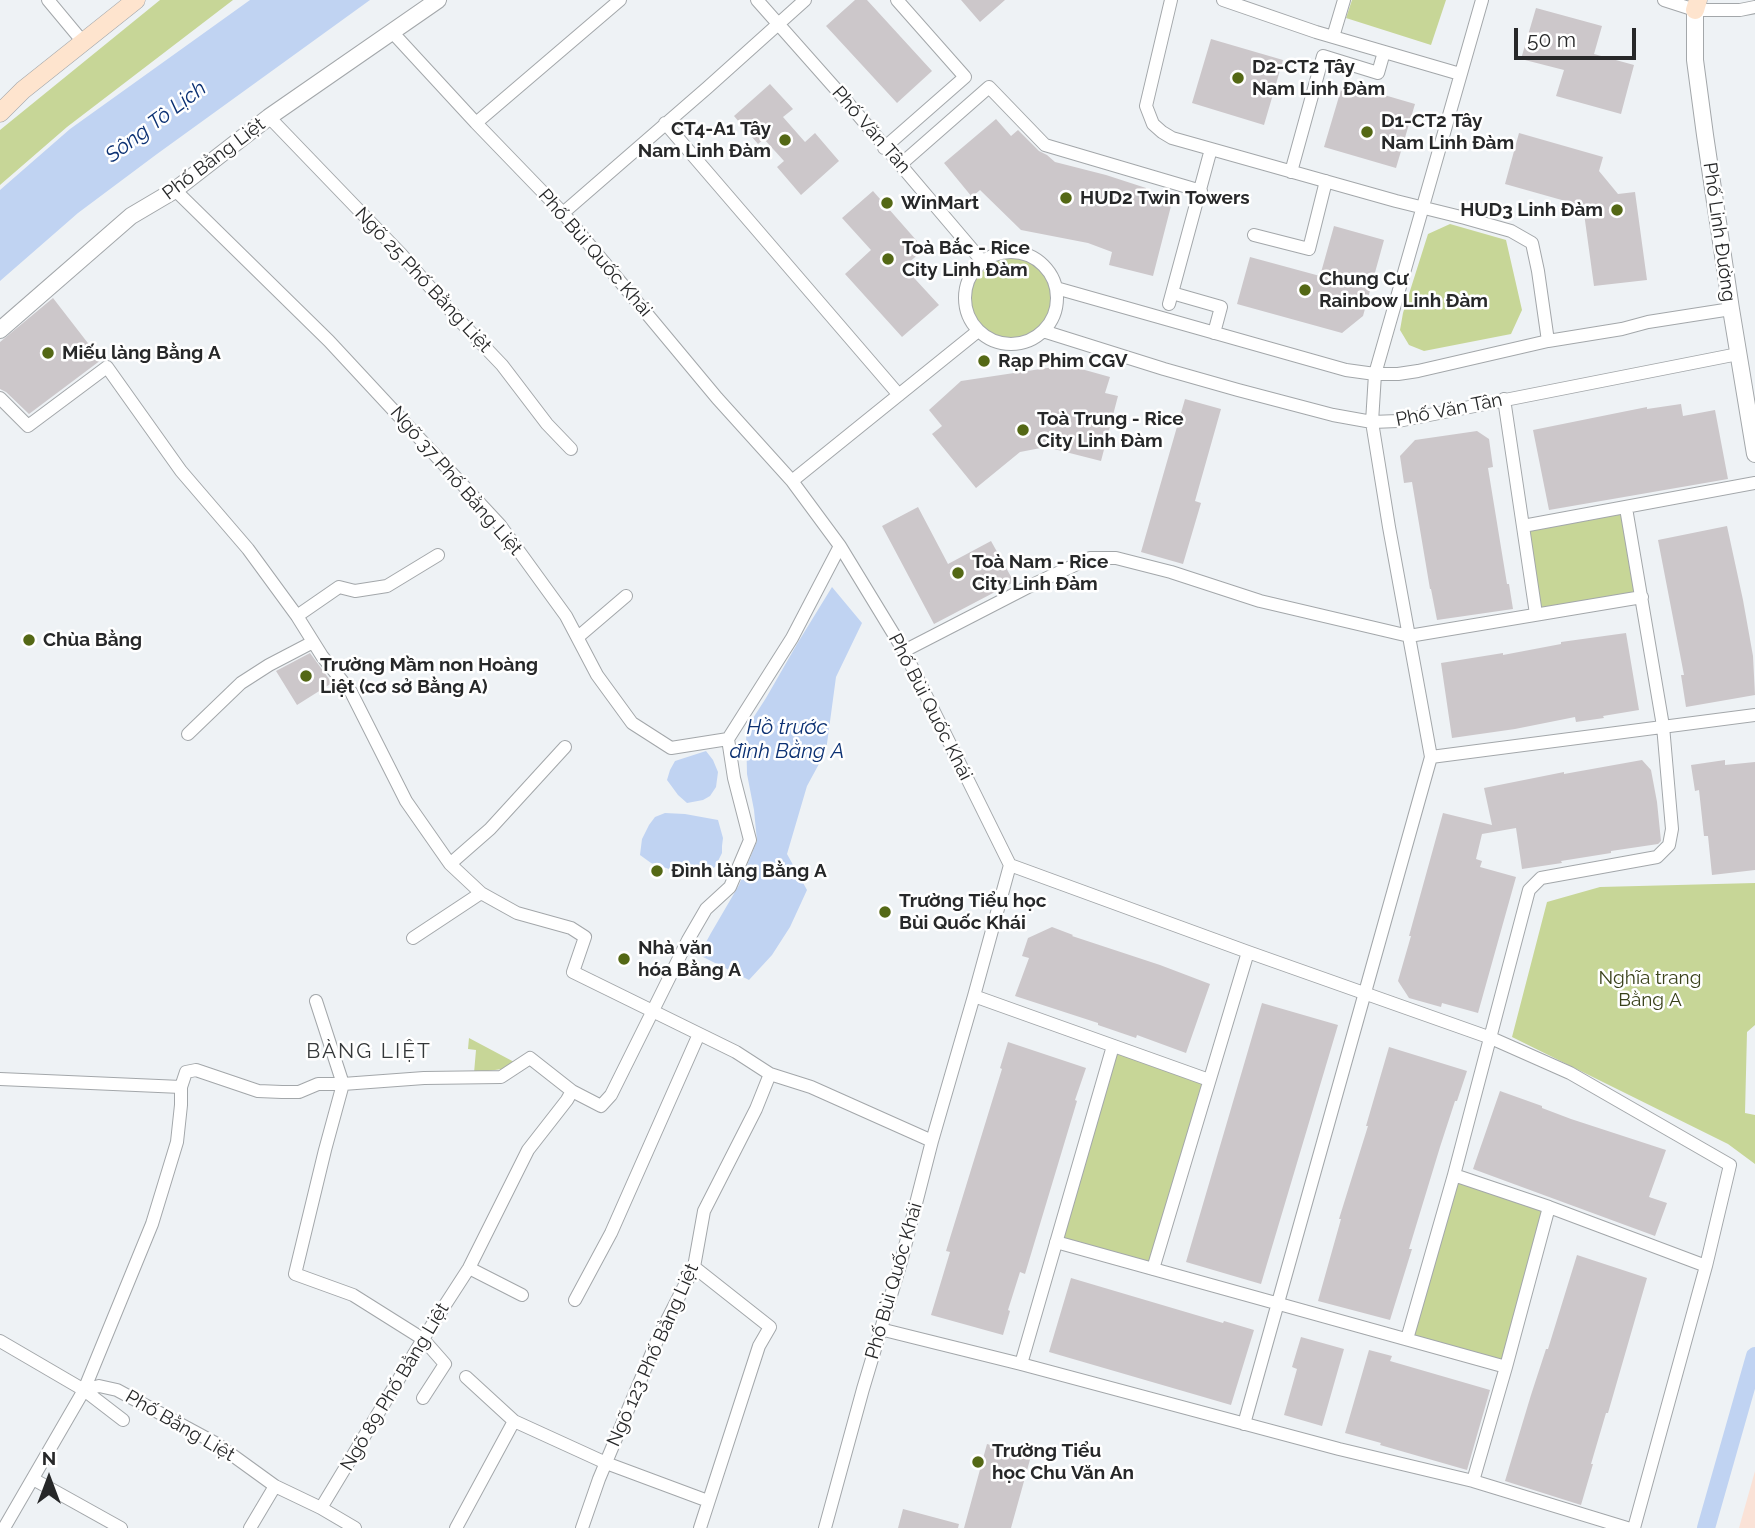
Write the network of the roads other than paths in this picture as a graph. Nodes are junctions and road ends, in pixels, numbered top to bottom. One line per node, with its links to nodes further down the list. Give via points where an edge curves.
1 (48, 0): 18 (street)
2 (136, 0): 18 (main road)
3 (438, 0): 16 (street, Phố Bằng Liệt)
4 (620, 0): 24 (street)
5 (757, 0): 15 (street, Phố Văn Tân)
6 (805, 0): 15 (street)
7 (897, 0): 25 (street, via 965,77)
8 (1171, 0): 26 (street, via 1146,110 1162,132)
9 (1223, 0): 17 (street)
10 (1344, 0): 17 (street)
11 (1482, 0): 20 (street)
12 (1664, 0): 13 (street)
13 (1696, 5): 14 (street, via 1740,10); 37 (street, Phố Linh Đường, via 1695,60)
14 (1755, 7)
15 (778, 24): 23 (street); 25 (street, Phố Văn Tân)
16 (393, 33): 22 (street, Phố Bằng Liệt); 24 (street, Phố Bùi Quốc Khái)
17 (1333, 37): 19 (street)
18 (83, 42): 21 (main road)
19 (1384, 52): 20 (street); 28 (street, via 1378,73 1322,56)
20 (1460, 74): 32 (street)
21 (0, 113)
22 (269, 117): 30 (street, Phố Bằng Liệt); 49 (street, Ngõ 25 Phố Bằng Liệt, via 502,365)
23 (665, 123): 33 (street); 45 (street)
24 (477, 124): 33 (street, Phố Bùi Quốc Khái)
25 (884, 148): 27 (street, Phố Văn Tân)
26 (1211, 149): 28 (street); 31 (street)
27 (900, 165): 31 (street, via 989,87 1045,145); 35 (street, Phố Văn Tân)
28 (1291, 172): 29 (street)
29 (1326, 181): 32 (street); 34 (street, via 1308,249)
30 (175, 190): 38 (street, Phố Bằng Liệt, via 131,216); 62 (street, Ngõ 37 Phố Bằng Liệt, via 329,341 500,524)
31 (1201, 191): 41 (street, via 1170,299 1222,307)
32 (1422, 208): 42 (street, via 1511,231 1532,243); 44 (street)
33 (563, 213): 51 (street, Phố Bùi Quốc Khái)
34 (1254, 235)
35 (983, 262): 36 (street, via 1020,253 1043,265); 39 (street, via 967,282 965,295)
36 (1056, 288): 40 (street, via 1054,314); 41 (street)
37 (1731, 309): 42 (street); 43 (street, Phố Linh Đường)
38 (0, 330)
39 (978, 331): 40 (street, via 989,339 1014,344); 45 (street)
40 (1043, 331): 48 (street, Phố Văn Tân, via 1234,389)
41 (1214, 333): 44 (street)
42 (1548, 341): 44 (street, via 1418,371)
43 (1738, 354): 47 (street, Phố Văn Tân); 50 (street, Phố Linh Đường)
44 (1376, 374): 48 (street)
45 (899, 395): 51 (street)
46 (0, 398): 60 (street, via 29,426 107,367 175,463)
47 (1504, 399): 48 (street, Phố Văn Tân); 54 (street)
48 (1372, 422): 61 (street)
49 (571, 449)
50 (1755, 454)
51 (792, 481): 55 (street, Phố Bùi Quốc Khái)
52 (1755, 483): 53 (street)
53 (1626, 508): 54 (street); 58 (street)
54 (1523, 526): 59 (street)
55 (840, 547): 64 (street, Phố Bùi Quốc Khái); 68 (street, via 792,638)
56 (438, 555): 60 (street, via 387,586 355,591 339,587)
57 (626, 596): 62 (street)
58 (1642, 597): 59 (street); 66 (street)
59 (1536, 614): 61 (street)
60 (297, 616): 63 (street)
61 (1409, 636): 64 (street, via 1260,601 1149,566 1090,558); 70 (street)
62 (578, 637): 68 (street, Ngõ 37 Phố Bằng Liệt, via 597,675 632,723 671,748)
63 (313, 642): 67 (street, via 241,683); 71 (street, via 351,692 406,802)
64 (904, 651): 72 (street, Phố Bùi Quốc Khái)
65 (1755, 715): 66 (street)
66 (1663, 726): 70 (street); 81 (street, via 1672,829 1669,845 1657,857 1541,878 1529,890)
67 (188, 734)
68 (728, 739): 79 (street, via 750,841 730,887 706,909)
69 (565, 747): 71 (street, via 491,829)
70 (1432, 757): 76 (street)
71 (450, 864): 73 (street)
72 (1010, 865): 75 (street); 77 (street, Phố Bùi Quốc Khái)
73 (481, 893): 74 (street); 79 (street, via 517,913 571,928 585,937 573,972)
74 (413, 938)
75 (1248, 952): 76 (street); 85 (street)
76 (1366, 994): 81 (street); 99 (street)
77 (974, 996): 82 (street); 89 (street, Phố Bùi Quốc Khái)
78 (316, 1001): 86 (street)
79 (653, 1011): 80 (street); 88 (street, via 601,1106)
80 (699, 1034): 83 (street); 98 (street, via 611,1233)
81 (1491, 1038): 90 (street); 93 (street, via 1570,1073 1730,1165)
82 (1113, 1046): 85 (street); 92 (street)
83 (770, 1074): 89 (street, via 811,1087); 94 (street, Ngõ 123 Phố Bằng Liệt, via 704,1211)
84 (0, 1079): 87 (street)
85 (1209, 1080): 96 (street)
86 (343, 1084): 87 (street, via 318,1084 299,1092 258,1091 196,1070 186,1072); 88 (street, via 501,1077 530,1058); 101 (street, via 295,1274 353,1295)
87 (181, 1087): 107 (street, via 177,1142 152,1224)
88 (572, 1091): 95 (street, Ngõ 89 Phố Bằng Liệt, via 528,1150)
89 (932, 1141): 100 (street, Phố Bùi Quốc Khái)
90 (1454, 1175): 91 (street); 102 (street)
91 (1549, 1207): 93 (street); 105 (street)
92 (1056, 1242): 96 (street); 104 (street)
93 (1706, 1266): 127 (street)
94 (694, 1267): 112 (street, Ngõ 123 Phố Bằng Liệt, via 659,1336); 116 (street, via 770,1327 759,1346)
95 (469, 1268): 97 (street); 101 (street, Ngõ 89 Phố Bằng Liệt)
96 (1153, 1269): 99 (street)
97 (522, 1295)
98 (575, 1300)
99 (1278, 1304): 102 (street); 111 (street)
100 (880, 1329): 104 (street); 125 (street, Phố Bùi Quốc Khái)
101 (423, 1339): 108 (street, via 445,1364); 117 (street, Ngõ 89 Phố Bằng Liệt)
102 (1407, 1339): 105 (street)
103 (0, 1341): 107 (street, Phố Bằng Liệt)
104 (1021, 1364): 111 (street)
105 (1506, 1367): 114 (street)
106 (466, 1377): 110 (street)
107 (84, 1390): 109 (street); 113 (street); 115 (street, Phố Bằng Liệt, via 100,1386 117,1390 217,1444)
108 (423, 1398)
109 (123, 1420)
110 (514, 1421): 112 (street); 122 (street)
111 (1244, 1424): 114 (street)
112 (606, 1463): 116 (street); 123 (street, Ngõ 123 Phố Bằng Liệt)
113 (33, 1479): 118 (street); 119 (street)
114 (1473, 1481): 126 (street)
115 (275, 1486): 117 (street, Phố Bằng Liệt); 120 (street)
116 (708, 1501): 124 (street)
117 (321, 1508): 121 (street, Phố Bằng Liệt)
118 (4, 1528)
119 (121, 1528)
120 (250, 1528)
121 (355, 1528)
122 (456, 1528)
123 (582, 1528)
124 (700, 1528)
125 (825, 1528)
126 (1627, 1528)
127 (1634, 1528)

